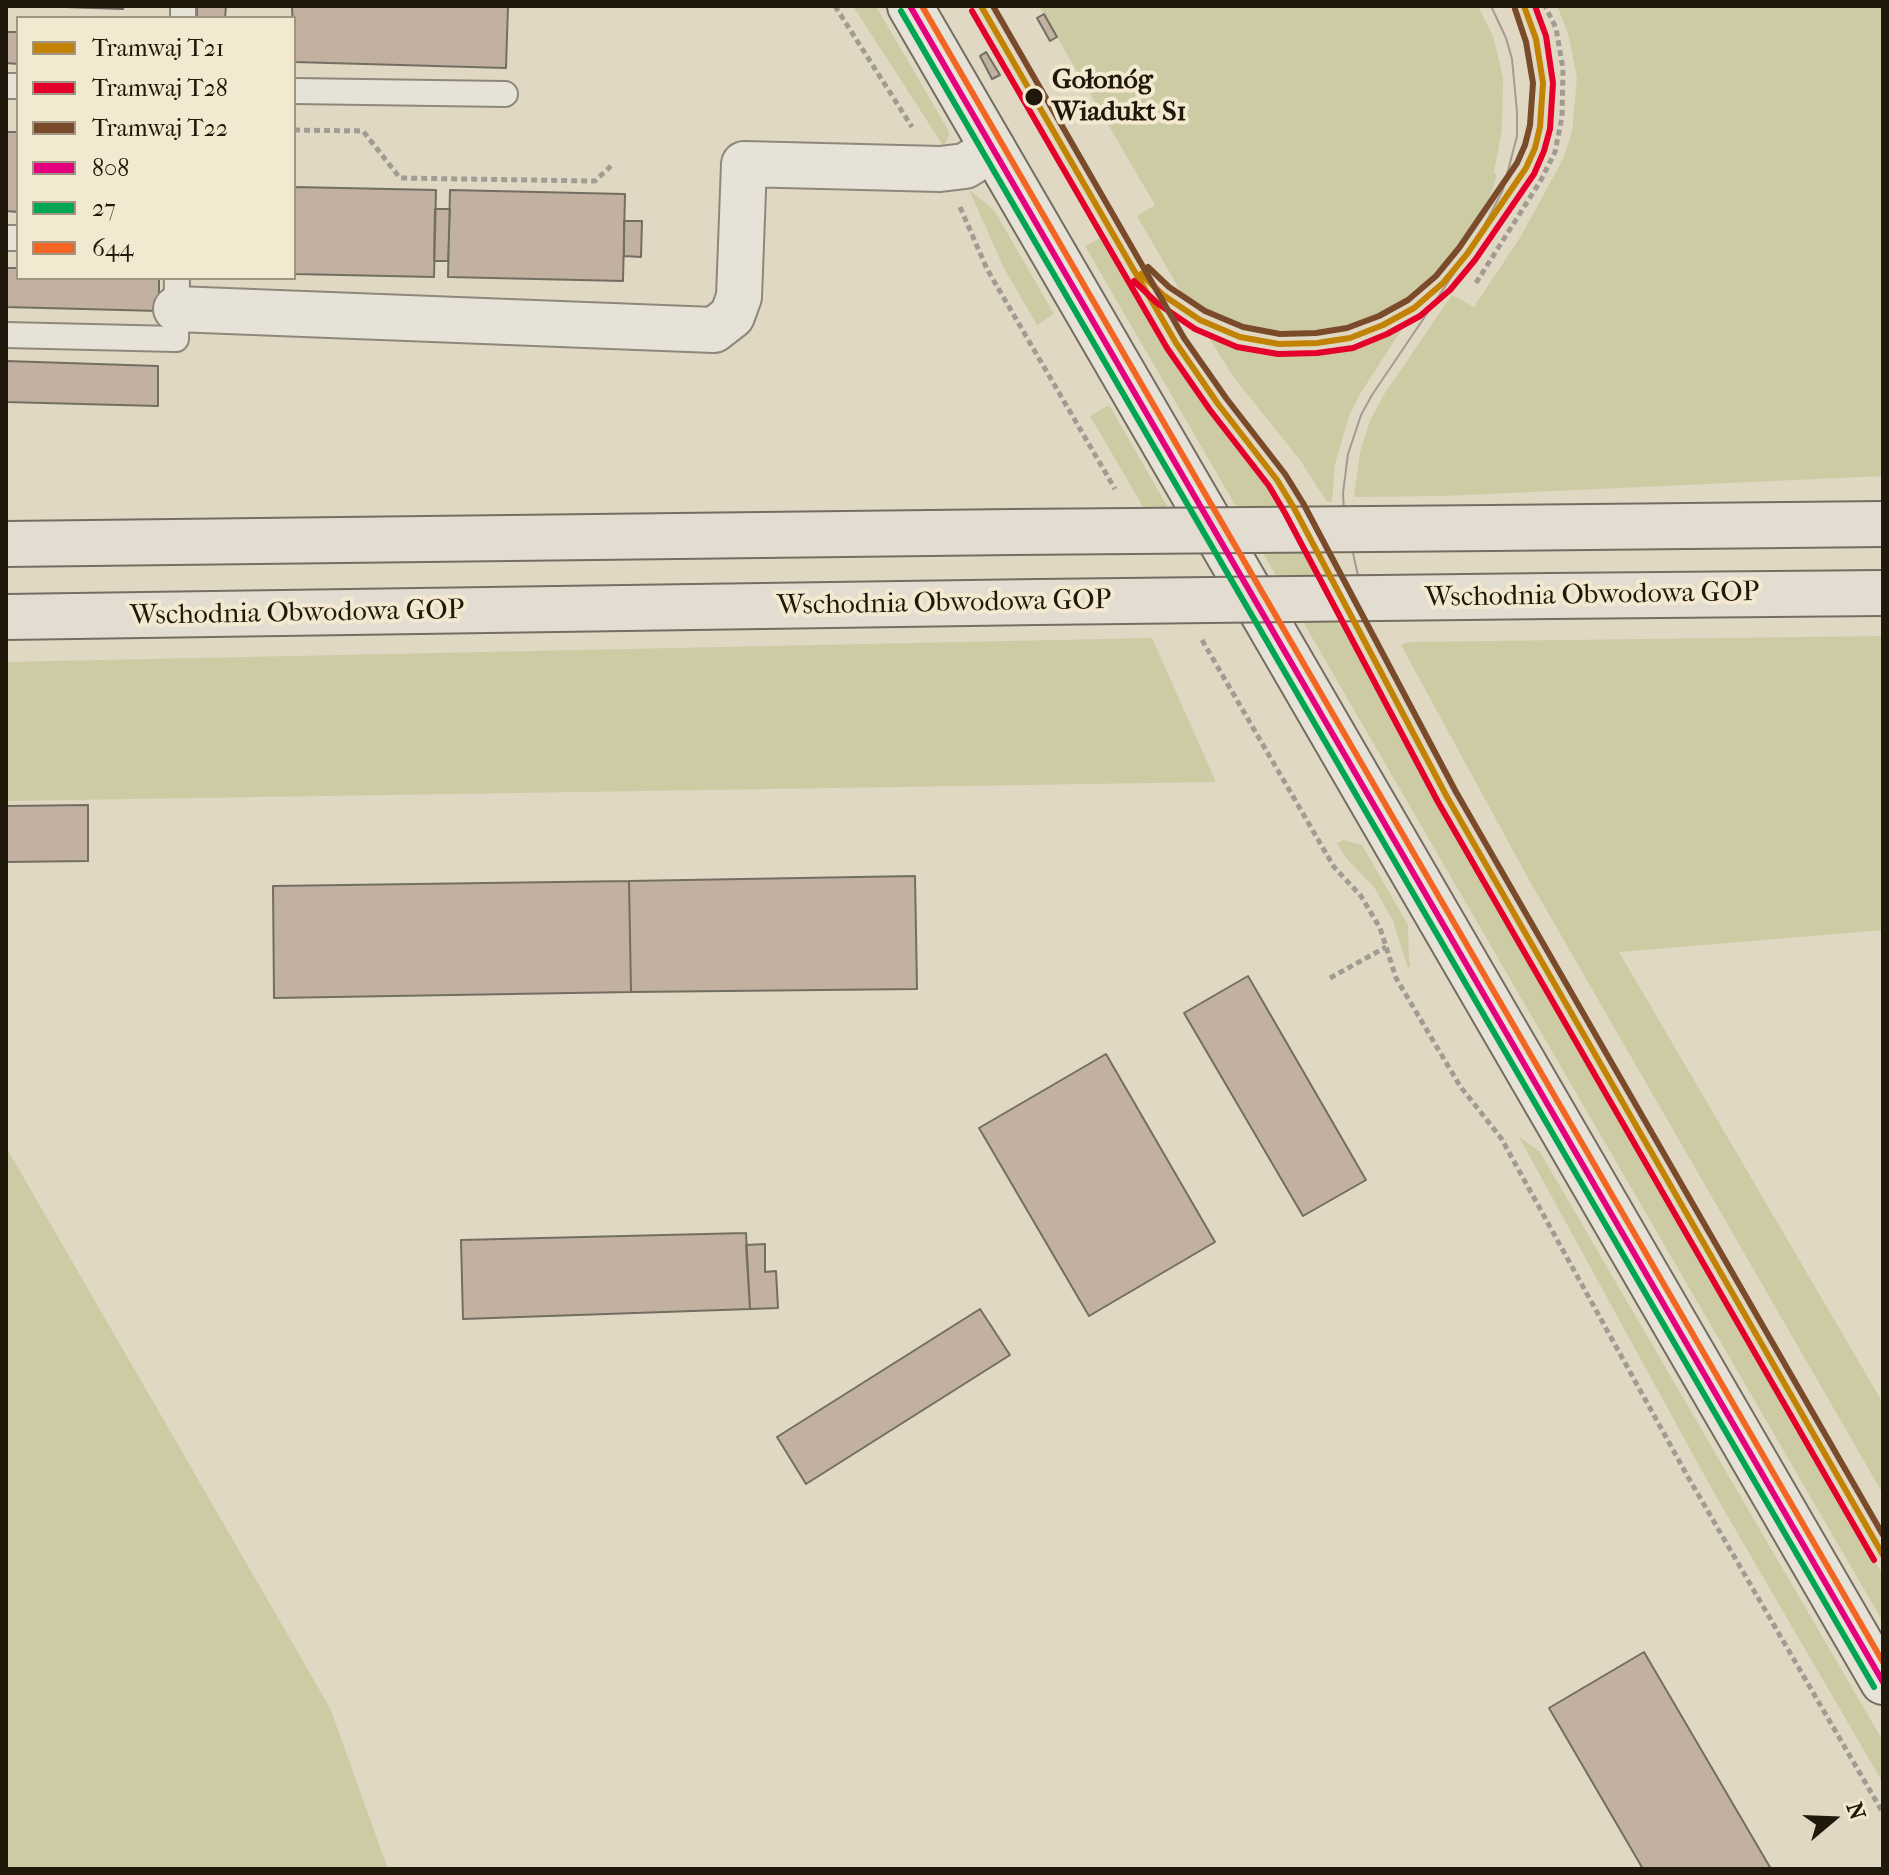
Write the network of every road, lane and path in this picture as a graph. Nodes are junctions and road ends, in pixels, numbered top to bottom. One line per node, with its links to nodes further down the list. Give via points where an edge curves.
1 (835, 6): 9 (path)
2 (910, 6): 7 (street)
3 (1545, 6): 10 (path, via 1556,28 1563,69 1555,152)
4 (296, 91): 5 (lane)
5 (505, 94)
6 (296, 130): 8 (path, via 363,131 400,178 595,181)
7 (993, 149): 9 (street, via 965,166); 21 (street)
8 (611, 166)
9 (940, 169): 11 (street, via 744,164 739,297 732,316 714,330); 13 (path, via 987,269)
10 (1476, 283)
11 (177, 294): 12 (lane, via 176,339)
12 (6, 335)
13 (1116, 491)
14 (1883, 524): 15 (highway, bridge)
15 (6, 544)
16 (1883, 593): 17 (highway, Wschodnia Obwodowa GOP, bridge)
17 (6, 617)
18 (1196, 630): 19 (path, via 1334,867 1361,896)
19 (1386, 947): 20 (path); 22 (path, via 1396,978 1460,1086 1501,1138 1688,1477)
20 (1330, 978)
21 (1883, 1682)
22 (1883, 1813)

